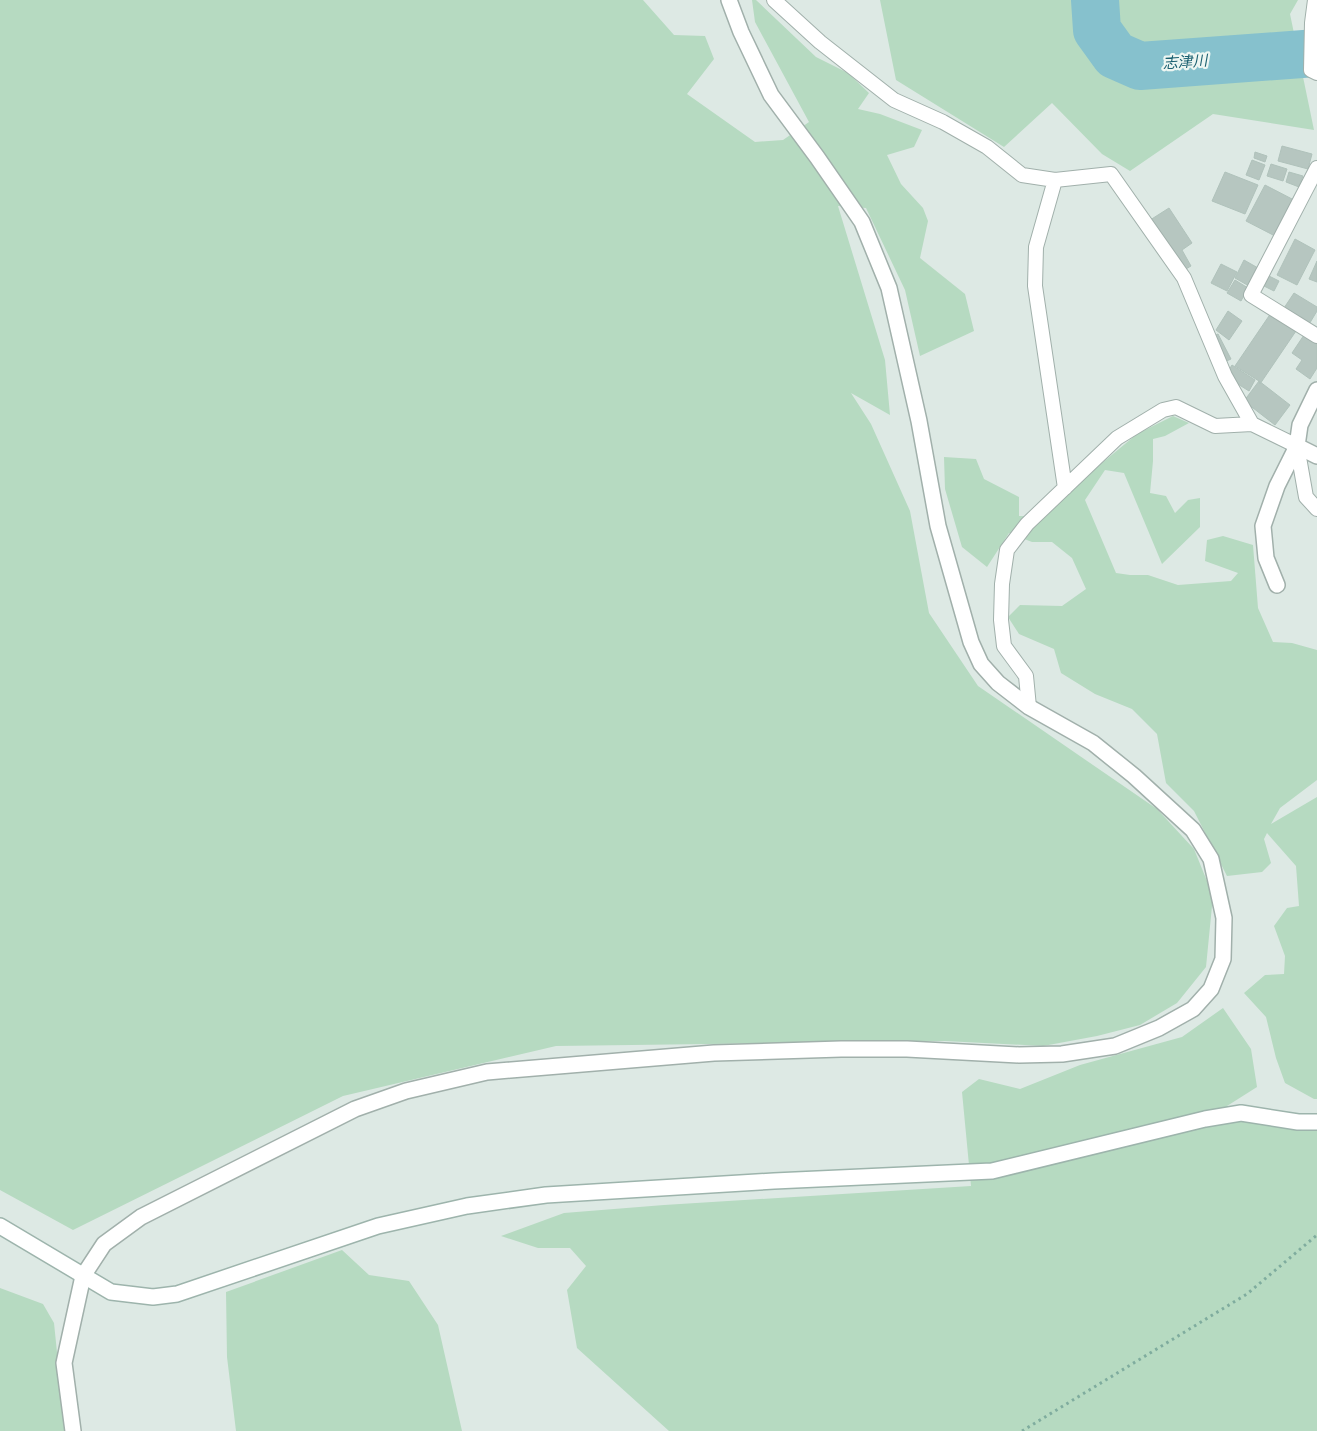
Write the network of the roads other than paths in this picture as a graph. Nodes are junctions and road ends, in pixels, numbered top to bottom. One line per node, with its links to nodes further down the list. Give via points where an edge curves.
1 (729, 0): 15 (street, via 771,95 862,222 889,288 919,421 938,526 971,642 981,664 998,683)
2 (774, 0): 6 (lane, via 820,42 894,100 944,122 987,147 1022,175)
3 (1315, 0): 4 (lane, via 1311,70)
4 (1317, 73)
5 (1317, 168): 7 (lane, via 1251,295)
6 (1055, 180): 9 (lane, via 1112,174 1184,278 1226,376); 12 (lane, via 1036,247 1035,286)
7 (1317, 336)
8 (1317, 390): 10 (street, via 1300,425)
9 (1252, 424): 10 (lane); 12 (lane, via 1215,426 1176,407 1163,410 1117,438)
10 (1297, 446): 11 (street); 13 (lane, via 1306,497); 14 (street, via 1277,486 1263,526 1266,558)
11 (1317, 456)
12 (1065, 488): 15 (lane, via 1027,524 1007,550 1001,620 1004,646 1026,676)
13 (1317, 510)
14 (1277, 585)
15 (1029, 707): 18 (street, via 1092,744 1134,776 1192,830 1211,859 1224,918 1223,959 1212,989 1193,1009 1115,1046 1062,1054 907,1049 714,1053 487,1072 406,1090 355,1109 141,1217 104,1244)
16 (1317, 1122): 18 (street, via 1240,1113 992,1171 774,1180 546,1195 467,1206 378,1226 177,1294 153,1297 111,1292)
17 (0, 1226): 18 (street)
18 (82, 1276): 19 (street, via 64,1363)
19 (73, 1431)

